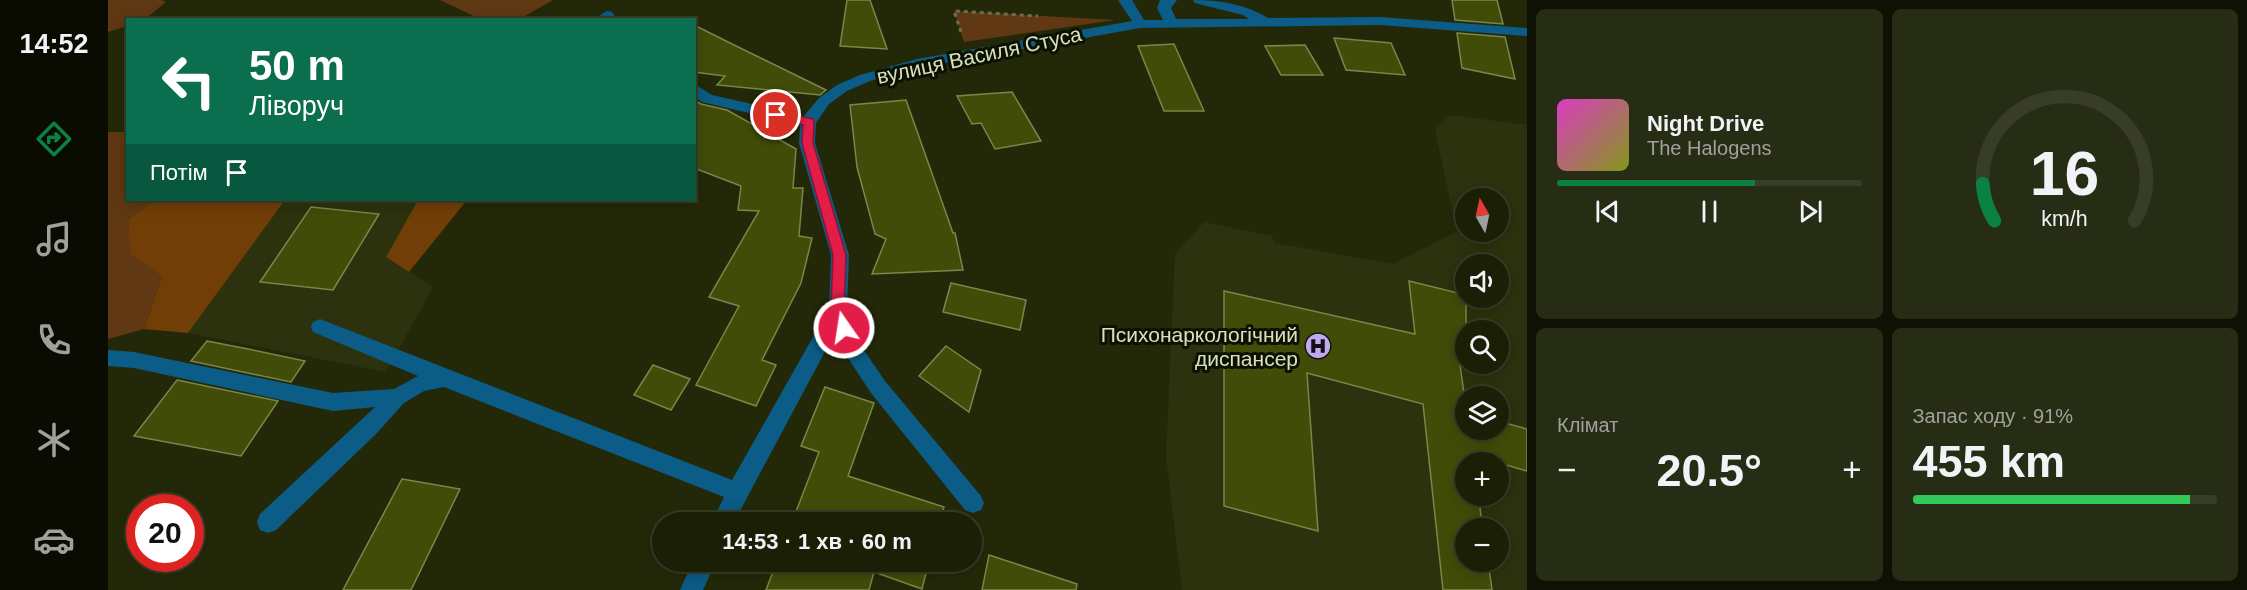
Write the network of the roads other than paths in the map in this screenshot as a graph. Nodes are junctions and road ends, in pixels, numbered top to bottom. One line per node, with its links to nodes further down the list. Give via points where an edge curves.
1 (1125, 0): 6 (street)
2 (1170, 0): 5 (street, via 1164,8)
3 (1200, 0): 4 (street, via 1248,12)
4 (1264, 22): 5 (street, вулиця Василя Стуса); 7 (street, вулиця Василя Стуса, via 1380,21)
5 (1171, 23): 6 (street, вулиця Василя Стуса)
6 (1140, 24): 9 (street, вулиця Василя Стуса, via 891,70 842,88 824,100)
7 (1527, 32)
8 (701, 101): 9 (street)
9 (808, 122): 10 (street, via 807,143 840,255)
10 (837, 310): 15 (street); 16 (street, via 851,346 878,387)
11 (320, 327): 13 (street)
12 (108, 358): 14 (street, via 134,360 333,402)
13 (444, 378): 14 (street, via 419,384); 15 (street)
14 (397, 397): 18 (street)
15 (737, 492): 17 (street)
16 (973, 503)
17 (728, 512)
18 (268, 522)
19 (700, 572): 20 (street)
20 (691, 590)

